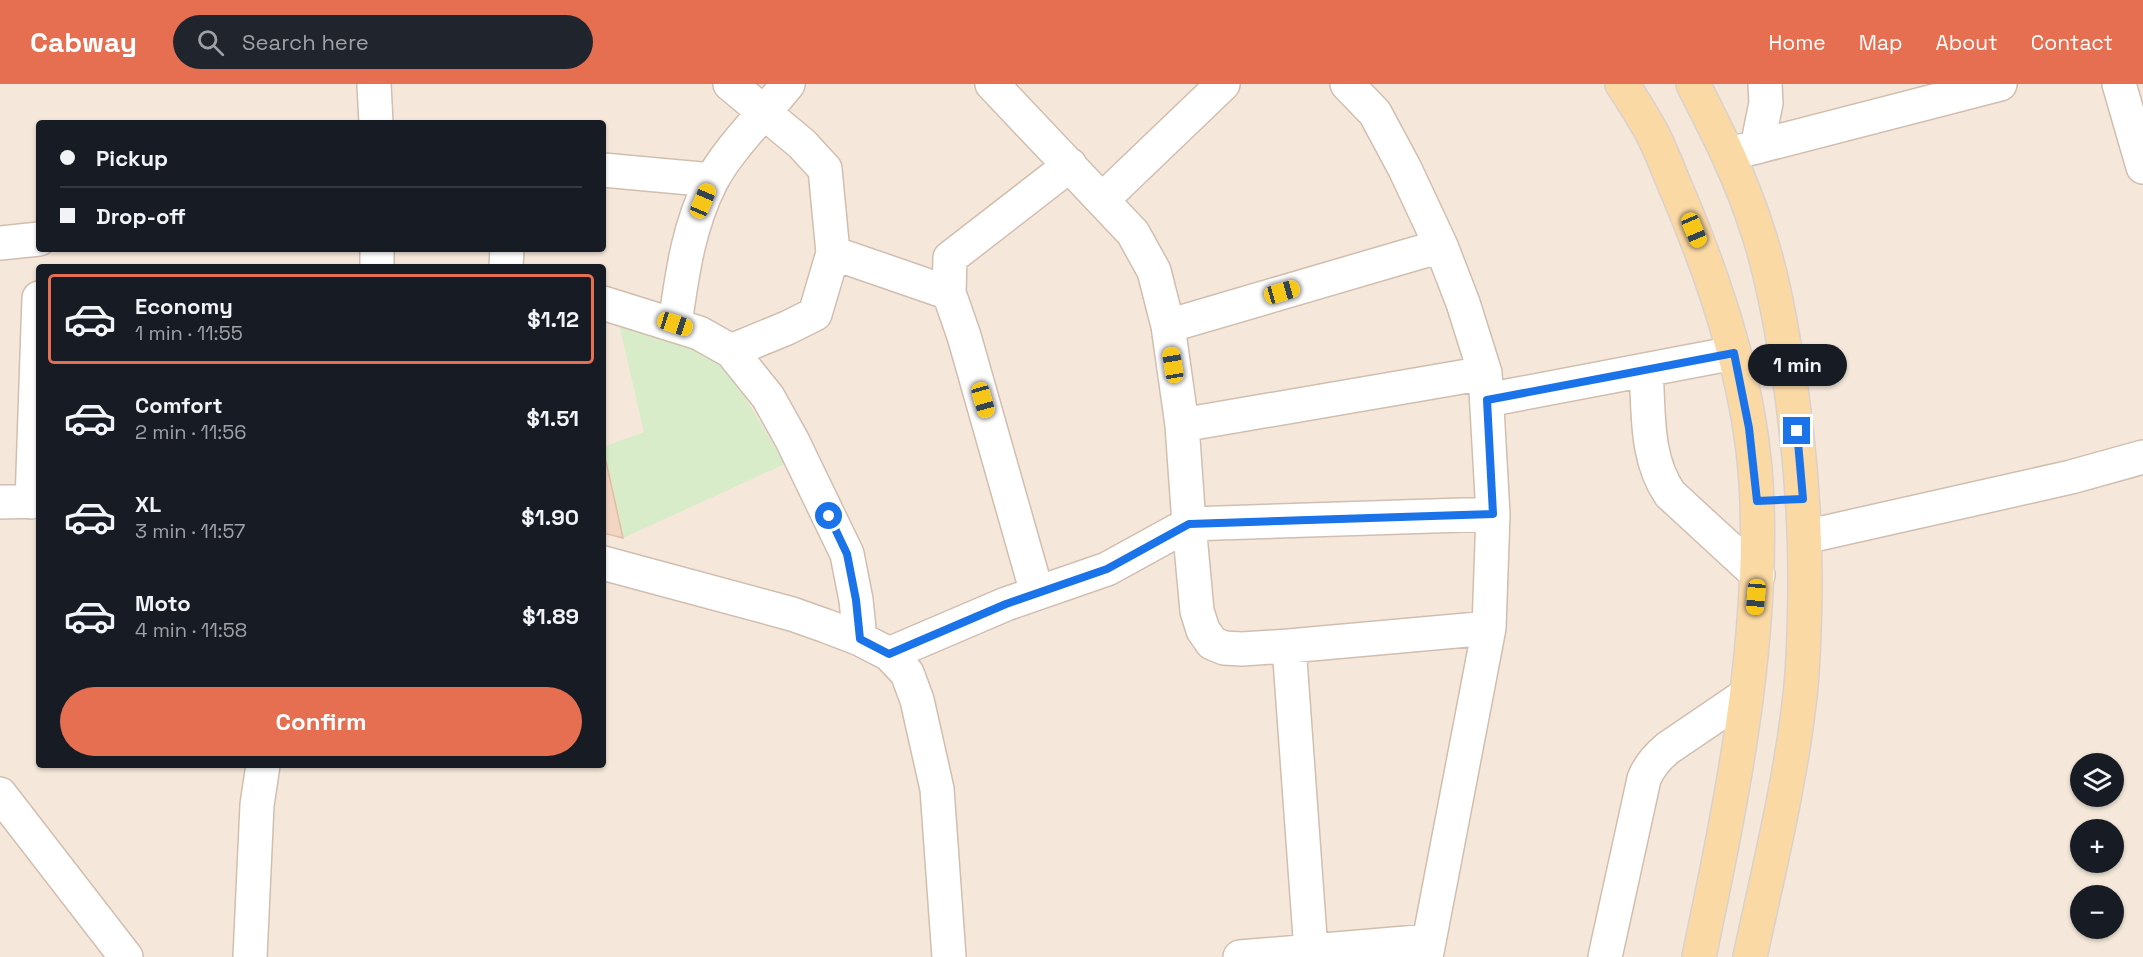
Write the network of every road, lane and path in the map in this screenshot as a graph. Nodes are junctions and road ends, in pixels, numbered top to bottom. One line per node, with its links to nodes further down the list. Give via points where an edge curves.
1 (374, 84): 13 (street)
2 (730, 84): 12 (street)
3 (788, 84): 12 (street)
4 (992, 84): 15 (street)
5 (1223, 84): 19 (street)
6 (1347, 84): 22 (street, via 1375,114)
7 (1622, 84): 29 (main road, via 1651,132 1702,250)
8 (1693, 84): 14 (main road)
9 (2000, 84): 14 (street)
10 (2119, 84): 16 (street)
11 (1768, 85): 14 (street, via 1766,103)
12 (766, 112): 18 (street); 23 (street, via 825,169)
13 (376, 120)
14 (1743, 151): 35 (main road, via 1779,311 1795,409)
15 (1070, 165): 19 (street); 24 (street, via 950,258)
16 (2143, 167)
17 (606, 170): 18 (street)
18 (712, 180): 26 (street, via 694,222)
19 (1102, 200): 27 (street, via 1132,233 1154,271)
20 (36, 239): 21 (street)
21 (0, 243)
22 (1441, 246): 27 (street); 31 (street, via 1463,303)
23 (833, 253): 24 (street); 28 (street, via 815,314)
24 (949, 293): 44 (street)
25 (606, 304): 26 (street)
26 (675, 324): 28 (street)
27 (1168, 326): 32 (street)
28 (731, 351): 46 (street, via 792,440 847,554)
29 (1734, 353): 30 (street); 37 (main road, via 1749,428)
30 (1646, 370): 31 (street); 43 (street, via 1651,452 1662,482 1670,494)
31 (1486, 387): 32 (street); 39 (street)
32 (1182, 425): 40 (street)
33 (36, 450): 36 (street)
34 (2143, 457): 41 (street)
35 (1803, 499): 37 (main road); 41 (main road)
36 (35, 501): 38 (street)
37 (1757, 501): 43 (main road)
38 (0, 502)
39 (1493, 514): 40 (street); 45 (street)
40 (1189, 524): 44 (street, via 1107,569); 47 (street, via 1197,611 1212,642 1224,648 1242,649)
41 (1805, 537): 60 (main road, via 1800,703)
42 (606, 564): 46 (street, via 792,614)
43 (1758, 575): 49 (main road)
44 (1037, 593): 48 (street)
45 (1489, 628): 47 (street); 52 (street)
46 (860, 639): 48 (street)
47 (1289, 646): 53 (street)
48 (889, 654): 56 (street, via 907,673 917,700 937,789)
49 (1746, 696): 58 (street, via 1668,748 1648,768); 59 (main road, via 1736,770)
50 (262, 768): 55 (street, via 256,805)
51 (0, 794): 54 (street)
52 (1428, 949): 53 (street)
53 (1311, 951): 57 (street)
54 (126, 957)
55 (250, 957)
56 (949, 957)
57 (1240, 957)
58 (1605, 957)
59 (1699, 957)
60 (1750, 957)

